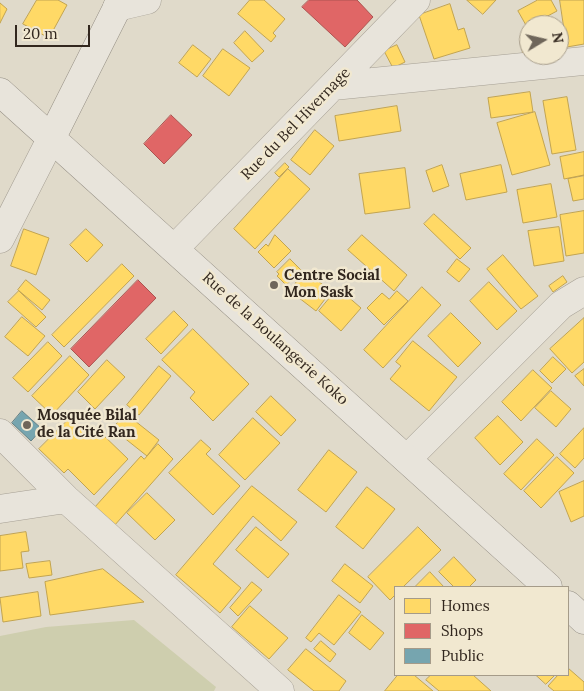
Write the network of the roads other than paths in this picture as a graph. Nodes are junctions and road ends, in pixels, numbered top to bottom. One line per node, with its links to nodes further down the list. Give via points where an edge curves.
1 (147, 0): 3 (street)
2 (416, 0): 5 (street, Rue du Bel Hivernage)
3 (119, 4): 7 (street)
4 (584, 61): 5 (street)
5 (333, 86): 9 (street, Rue du Bel Hivernage)
6 (0, 92): 7 (street, Rue de la Boulangerie Koko)
7 (51, 140): 8 (street); 9 (street, Rue de la Boulangerie Koko)
8 (0, 239)
9 (175, 248): 12 (street, Rue de la Boulangerie Koko)
10 (584, 291): 12 (street, via 561,305)
11 (0, 433): 13 (street)
12 (407, 459): 15 (street, Rue de la Boulangerie Koko)
13 (66, 499): 14 (street); 18 (street)
14 (0, 509)
15 (547, 586)
16 (569, 606): 17 (street)
17 (584, 620)
18 (280, 691)

